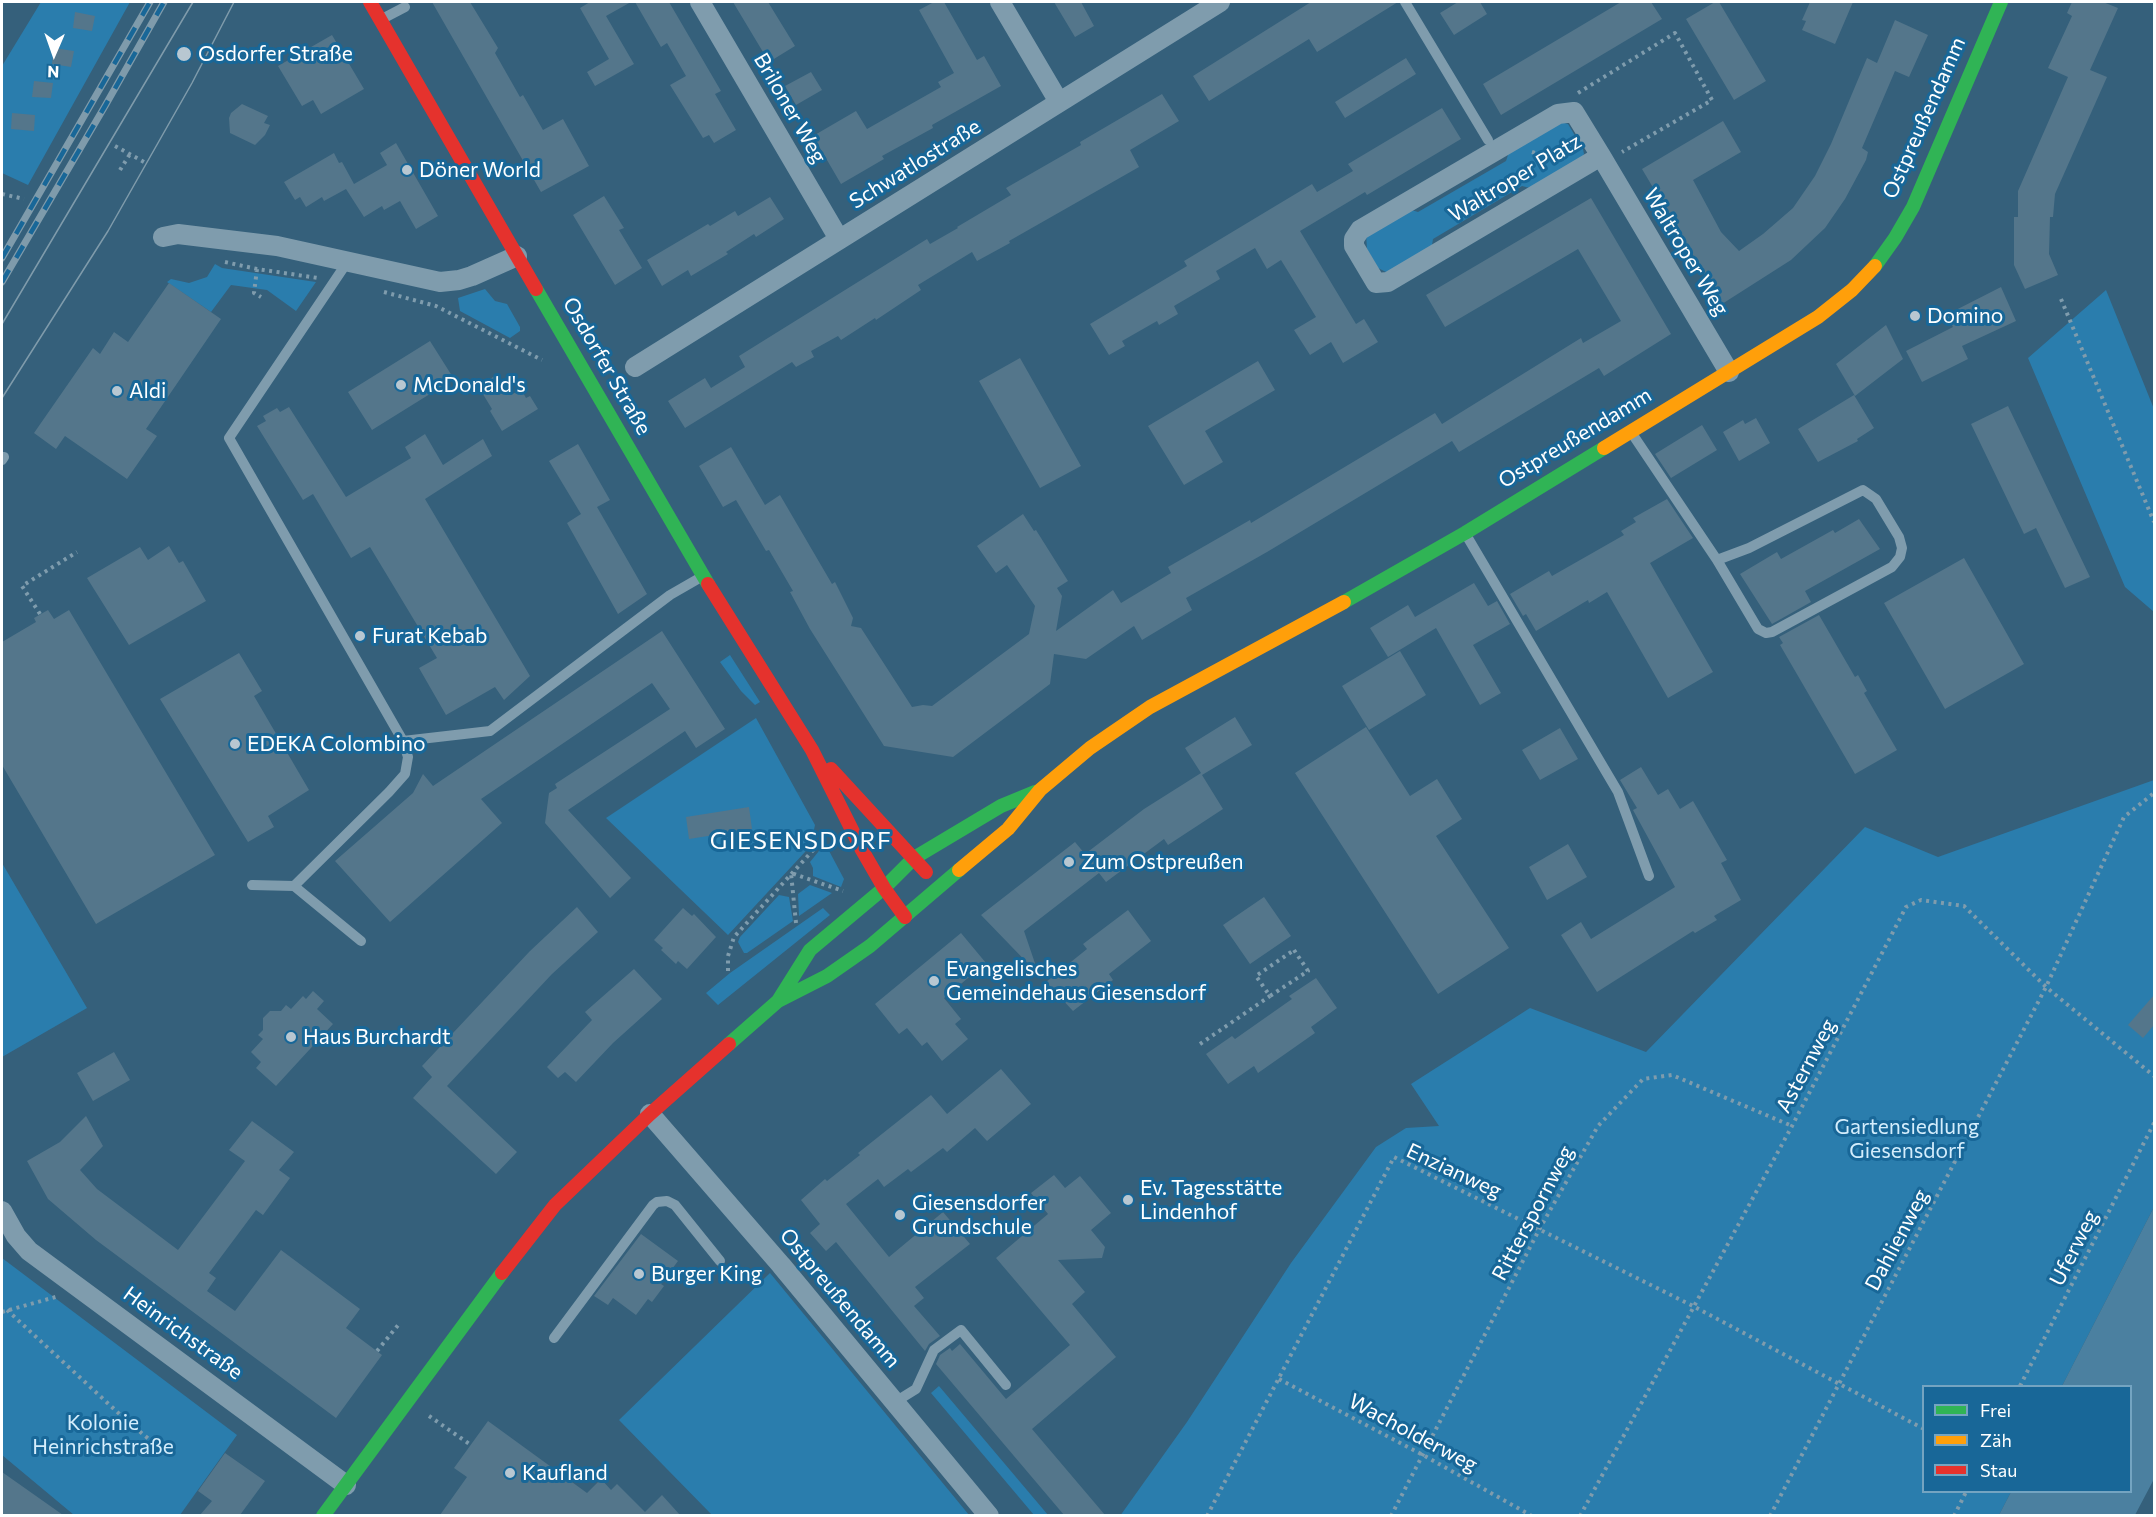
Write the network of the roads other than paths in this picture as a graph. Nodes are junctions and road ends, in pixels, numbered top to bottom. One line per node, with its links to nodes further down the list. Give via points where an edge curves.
1 (370, 2): 8 (main road, Osdorfer Straße)
2 (700, 2): 13 (street, Briloner Weg)
3 (1000, 2): 9 (street)
4 (1221, 2): 9 (street, Schwatlostraße)
5 (1405, 2): 10 (lane)
6 (2001, 2): 17 (main road, Ostpreußendamm, via 1920,192 1877,264 1818,317)
7 (405, 7): 8 (lane)
8 (381, 20): 14 (main road, Osdorfer Straße)
9 (1059, 102): 13 (street, Schwatlostraße)
10 (1488, 140)
11 (1607, 156): 11 (street, Waltroper Platz, via 1574,112 1558,114 1360,230 1354,246 1376,283 1389,282 1575,171); 17 (street, Waltroper Weg)
12 (163, 237): 15 (street, via 178,234 243,241)
13 (839, 239): 16 (street, Schwatlostraße)
14 (517, 256): 15 (street, via 449,282); 21 (main road, Osdorfer Straße)
15 (348, 261): 22 (lane, via 229,438)
16 (635, 367)
17 (1730, 372): 18 (main road, Ostpreußendamm)
18 (1631, 432): 19 (main road, Ostpreußendamm); 20 (lane)
19 (1465, 533): 24 (main road, Ostpreußendamm, via 1150,707 1090,748); 26 (lane, via 1618,792)
20 (1717, 560): 20 (lane, via 1749,548 1863,490 1876,499 1902,548 1892,567 1766,633 1758,629)
21 (703, 576): 22 (lane, via 670,595 490,731); 23 (main road, Osdorfer Straße)
22 (403, 741): 28 (lane, via 408,758 405,774)
23 (812, 750): 25 (main road, Osdorfer Straße); 30 (main road, Osdorfer Straße)
24 (1040, 790): 25 (main road, Ostpreußendamm, via 1001,806); 29 (main road, Ostpreußendamm, via 1008,830)
25 (915, 858): 29 (main road, Osdorfer Straße); 30 (main road, Ostpreußendamm)
26 (1649, 876)
27 (252, 885): 28 (lane)
28 (294, 886): 32 (lane)
29 (939, 887): 31 (main road, Ostpreußendamm)
30 (884, 888): 31 (main road, Osdorfer Straße); 33 (main road, Ostpreußendamm, via 810,950)
31 (905, 917): 33 (main road, Ostpreußendamm, via 827,976)
32 (361, 941)
33 (778, 1001): 34 (main road, Ostpreußendamm)
34 (650, 1114): 39 (street, Ostpreußendamm); 40 (main road, Ostpreußendamm, via 555,1205)
35 (2, 1211): 40 (street, Heinrichstraße, via 29,1251)
36 (720, 1261): 37 (lane, via 675,1205 667,1200 657,1202)
37 (554, 1338)
38 (1006, 1385): 39 (lane, via 961,1330 934,1350 916,1389)
39 (895, 1402): 42 (street, Ostpreußendamm)
40 (346, 1485): 41 (main road, Ostpreußendamm)
41 (323, 1515)
42 (989, 1515)

